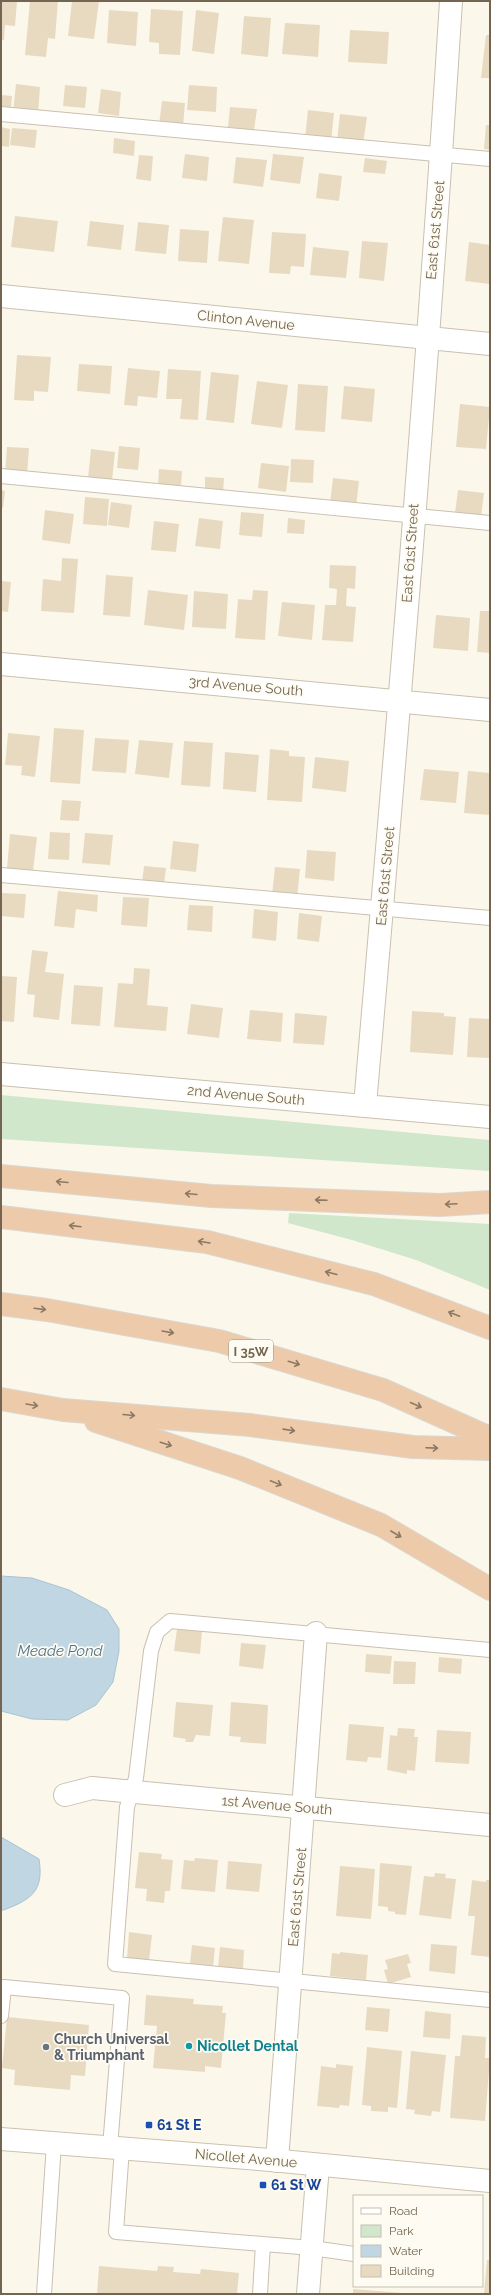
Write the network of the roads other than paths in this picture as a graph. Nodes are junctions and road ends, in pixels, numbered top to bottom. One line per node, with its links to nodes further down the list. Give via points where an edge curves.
1 (451, 1): 3 (street, East 61st Street)
2 (1, 114): 3 (lane)
3 (441, 154): 4 (lane); 6 (street, East 61st Street)
4 (490, 159)
5 (1, 296): 6 (street, Clinton Avenue)
6 (427, 337): 7 (street, Clinton Avenue); 9 (street, East 61st Street)
7 (490, 344)
8 (1, 476): 9 (lane)
9 (413, 516): 10 (lane); 12 (street, East 61st Street)
10 (490, 523)
11 (1, 664): 12 (street, 3rd Avenue South)
12 (399, 700): 13 (street, 3rd Avenue South); 15 (street, East 61st Street)
13 (490, 710)
14 (1, 875): 15 (lane)
15 (383, 908): 16 (lane); 18 (street, East 61st Street)
16 (490, 918)
17 (1, 1074): 18 (street, 2nd Avenue South)
18 (365, 1105): 19 (street, 2nd Avenue South)
19 (490, 1117)
20 (1, 1176): 21 (highway, one-way to 20, via 440,1205 211,1196)
21 (490, 1202)
22 (1, 1217): 24 (highway, one-way to 22, via 374,1284 207,1242)
23 (1, 1304): 27 (highway, I 35W, one-way to 27, via 219,1341 383,1390)
24 (490, 1328)
25 (1, 1400): 26 (highway, one-way to 26)
26 (63, 1410): 28 (highway, one-way to 28, via 250,1425 413,1447); 29 (highway, one-way to 29, via 240,1468 381,1525)
27 (490, 1438)
28 (490, 1449)
29 (490, 1589)
30 (316, 1633): 31 (lane); 32 (lane, via 170,1621 157,1632); 34 (street, East 61st Street)
31 (490, 1650)
32 (132, 1791): 33 (street, 1st Avenue South, via 92,1788); 34 (street, 1st Avenue South); 36 (lane, via 127,1807 115,1964)
33 (65, 1796)
34 (304, 1808): 35 (street, 1st Avenue South); 36 (street, East 61st Street)
35 (490, 1825)
36 (290, 1981): 37 (lane); 42 (street, East 61st Street)
37 (490, 2000)
38 (1, 2016): 41 (lane, via 4,1987 122,1998)
39 (1, 2139): 40 (street, Nicollet Avenue)
40 (54, 2143): 41 (street, Nicollet Avenue); 48 (lane)
41 (116, 2148): 42 (street, Nicollet Avenue); 45 (lane, via 116,2232)
42 (277, 2160): 43 (street, Nicollet Avenue)
43 (318, 2165): 44 (street, Nicollet Avenue); 46 (street)
44 (490, 2181)
45 (263, 2244): 46 (lane); 49 (lane)
46 (312, 2248): 47 (lane); 50 (street)
47 (353, 2254)
48 (44, 2294)
49 (260, 2294)
50 (308, 2294)

